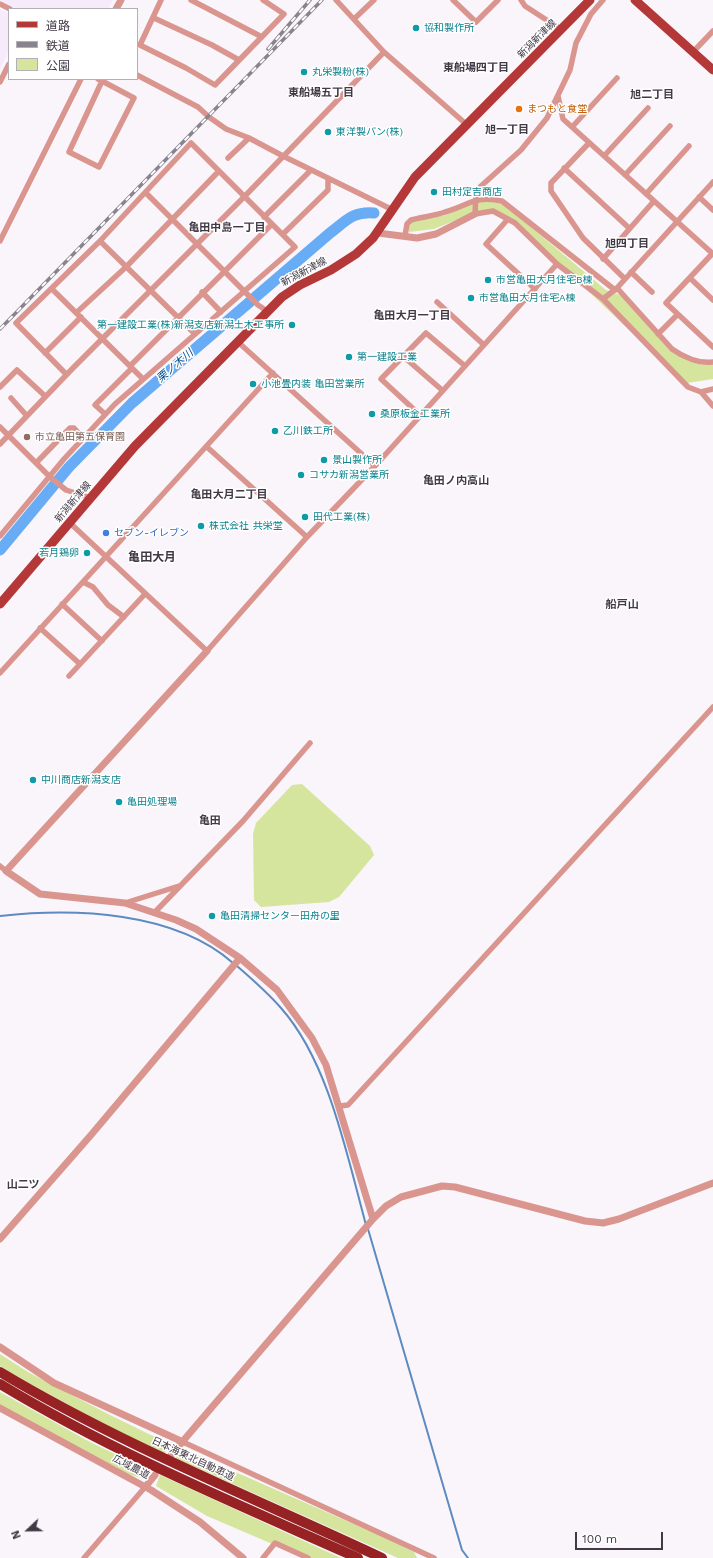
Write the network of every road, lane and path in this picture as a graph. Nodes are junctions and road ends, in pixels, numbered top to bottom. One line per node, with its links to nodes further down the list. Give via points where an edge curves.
1 (160, 0): 12 (street)
2 (191, 0): 16 (street)
3 (262, 0): 16 (street, via 284,14)
4 (336, 0): 13 (street)
5 (374, 0): 13 (street)
6 (453, 0): 7 (street, via 476,22)
7 (498, 0)
8 (521, 0): 14 (street, via 525,6)
9 (590, 0): 14 (main road, 新潟新津線)
10 (603, 0): 27 (street, via 591,14 576,43 570,70)
11 (635, 0): 18 (main road)
12 (154, 18): 19 (street); 19 (street, via 140,45 215,85)
13 (354, 20): 17 (street)
14 (562, 30): 29 (main road, 新潟新津線)
15 (713, 31): 18 (street)
16 (262, 37): 19 (street)
17 (384, 52): 29 (street); 35 (street)
18 (693, 52): 21 (main road)
19 (239, 60)
20 (8, 66): 26 (street)
21 (713, 70)
22 (138, 75): 32 (street, via 198,107 226,129)
23 (618, 78): 30 (street)
24 (80, 80): 62 (street)
25 (100, 80): 25 (street, via 134,98 99,167 69,152)
26 (0, 82)
27 (558, 96): 30 (street, via 564,119); 48 (street, via 546,118 520,150 480,187)
28 (648, 108): 36 (street)
29 (466, 124): 50 (main road, 新潟新津線, via 415,177)
30 (573, 126): 33 (street)
31 (670, 126): 41 (street)
32 (249, 138): 35 (street); 37 (street)
33 (590, 142): 36 (street); 38 (street)
34 (689, 146): 45 (street)
35 (283, 156): 39 (street); 46 (street)
36 (604, 156): 41 (street)
37 (228, 158)
38 (564, 168): 58 (street); 66 (street, via 551,183 551,190 583,238)
39 (311, 170): 42 (street); 53 (street)
40 (220, 171): 44 (street, via 191,143); 46 (street); 55 (street)
41 (625, 175): 45 (street)
42 (328, 178): 50 (street); 60 (street, via 328,190)
43 (713, 182): 47 (street)
44 (146, 194): 55 (street); 63 (street)
45 (646, 194): 49 (street)
46 (244, 197): 53 (street); 64 (street)
47 (699, 197): 51 (street); 56 (street)
48 (476, 199): 52 (street); 61 (street, via 445,212 411,220 407,224); 75 (street, via 502,201)
49 (654, 201): 56 (street); 58 (street)
50 (393, 210): 59 (main road, 新潟新津線)
51 (713, 210)
52 (475, 214): 54 (street, via 493,211); 61 (street, via 436,234 417,238)
53 (264, 217): 57 (street)
54 (508, 219): 67 (street); 74 (street, via 486,244)
55 (172, 220): 64 (street); 68 (street)
56 (677, 222): 65 (street); 70 (street)
57 (271, 224): 60 (street); 69 (street)
58 (629, 228): 66 (street)
59 (378, 232): 61 (street); 83 (main road, 新潟新津線, via 356,254 300,285)
60 (283, 234): 79 (street, via 295,247)
61 (405, 236)
62 (0, 241)
63 (100, 241): 68 (street); 73 (street)
64 (197, 244): 69 (street); 76 (street)
65 (713, 254): 71 (street)
66 (603, 259): 72 (street)
67 (557, 264): 74 (street); 80 (street)
68 (126, 267): 76 (street); 85 (street)
69 (223, 271): 77 (street); 79 (street)
70 (632, 272): 72 (street); 78 (street)
71 (690, 278): 81 (street); 86 (street, via 666,303)
72 (625, 279): 75 (street)
73 (52, 289): 85 (street); 94 (street, via 16,323)
74 (535, 289): 92 (street)
75 (616, 289): 80 (street); 89 (street)
76 (150, 290): 87 (street); 90 (street)
77 (202, 292): 84 (street); 87 (street)
78 (652, 292)
79 (247, 294): 83 (street, via 258,306); 84 (street)
80 (603, 299): 105 (street, via 688,387)
81 (713, 300)
82 (437, 302): 92 (street)
83 (267, 311): 91 (main road, 新潟新津線)
84 (221, 312): 88 (street)
85 (79, 315): 90 (street); 94 (street)
86 (677, 315): 89 (street); 93 (street)
87 (179, 318): 88 (street); 98 (street)
88 (195, 334): 101 (street)
89 (658, 334): 96 (street, via 682,356)
90 (102, 339): 98 (street); 100 (street)
91 (238, 342): 99 (street); 120 (main road, 新潟新津線, via 135,446)
92 (484, 344): 97 (street)
93 (713, 347)
94 (45, 353): 100 (street)
95 (404, 357): 97 (street, via 426,333); 104 (street); 110 (street, via 381,379)
96 (713, 362)
97 (465, 366): 104 (street)
98 (131, 367): 101 (street); 109 (street, via 95,405)
99 (273, 373): 116 (street); 118 (street)
100 (66, 374): 106 (street)
101 (143, 379): 109 (street)
102 (0, 387): 106 (street, via 17,370)
103 (713, 389): 105 (street)
104 (442, 390): 110 (street)
105 (701, 392): 108 (street)
106 (45, 396): 111 (street)
107 (11, 398): 111 (street)
108 (713, 406)
109 (105, 414): 114 (street)
110 (420, 415): 118 (street)
111 (27, 416): 113 (street)
112 (0, 427): 113 (street)
113 (9, 436): 115 (street); 117 (street)
114 (83, 438): 117 (street, via 74,428 70,428); 119 (street)
115 (0, 444)
116 (207, 447): 123 (street); 124 (street)
117 (36, 463): 119 (street)
118 (375, 466): 123 (street)
119 (50, 477): 120 (street, via 66,490); 122 (street)
120 (91, 498): 121 (main road, 新潟新津線)
121 (70, 523): 124 (street); 127 (main road, 新潟新津線)
122 (0, 536)
123 (307, 537): 132 (street)
124 (106, 557): 125 (street); 126 (street)
125 (83, 582): 128 (street); 129 (street, via 93,587 108,605)
126 (145, 594): 129 (street); 132 (street)
127 (0, 604)
128 (62, 604): 130 (street); 131 (street)
129 (124, 617): 131 (street)
130 (40, 628): 133 (street); 134 (street)
131 (102, 641): 133 (street)
132 (207, 651): 139 (street)
133 (80, 664): 135 (street)
134 (0, 673)
135 (69, 676)
136 (713, 707): 144 (street, via 348,1105)
137 (310, 743): 140 (street, via 243,821)
138 (0, 866): 139 (street)
139 (6, 871): 141 (street, via 40,894)
140 (180, 886): 141 (street); 142 (street)
141 (125, 903): 142 (street)
142 (155, 912): 143 (street, via 196,929)
143 (239, 959): 144 (street, via 277,990 303,1024 326,1065); 147 (street, via 91,1135)
144 (340, 1106): 146 (street)
145 (713, 1183): 146 (street, via 603,1223 585,1221 448,1186 397,1199 386,1206)
146 (372, 1221): 152 (street)
147 (0, 1238)
148 (0, 1347): 152 (street, via 54,1383)
149 (0, 1372): 162 (highway, 日本海東北自動車道, via 59,1407 135,1445)
150 (0, 1384): 161 (highway, via 54,1416 136,1457)
151 (0, 1408): 155 (street, 広域農道)
152 (183, 1442): 153 (street); 156 (street)
153 (171, 1455)
154 (155, 1475): 155 (street)
155 (146, 1486): 157 (street); 158 (street, 広域農道, via 200,1522)
156 (427, 1557): 163 (street)
157 (84, 1558)
158 (243, 1558)
159 (263, 1558): 160 (street, via 275,1543)
160 (308, 1558)
161 (358, 1558)
162 (382, 1558)
163 (434, 1558)

